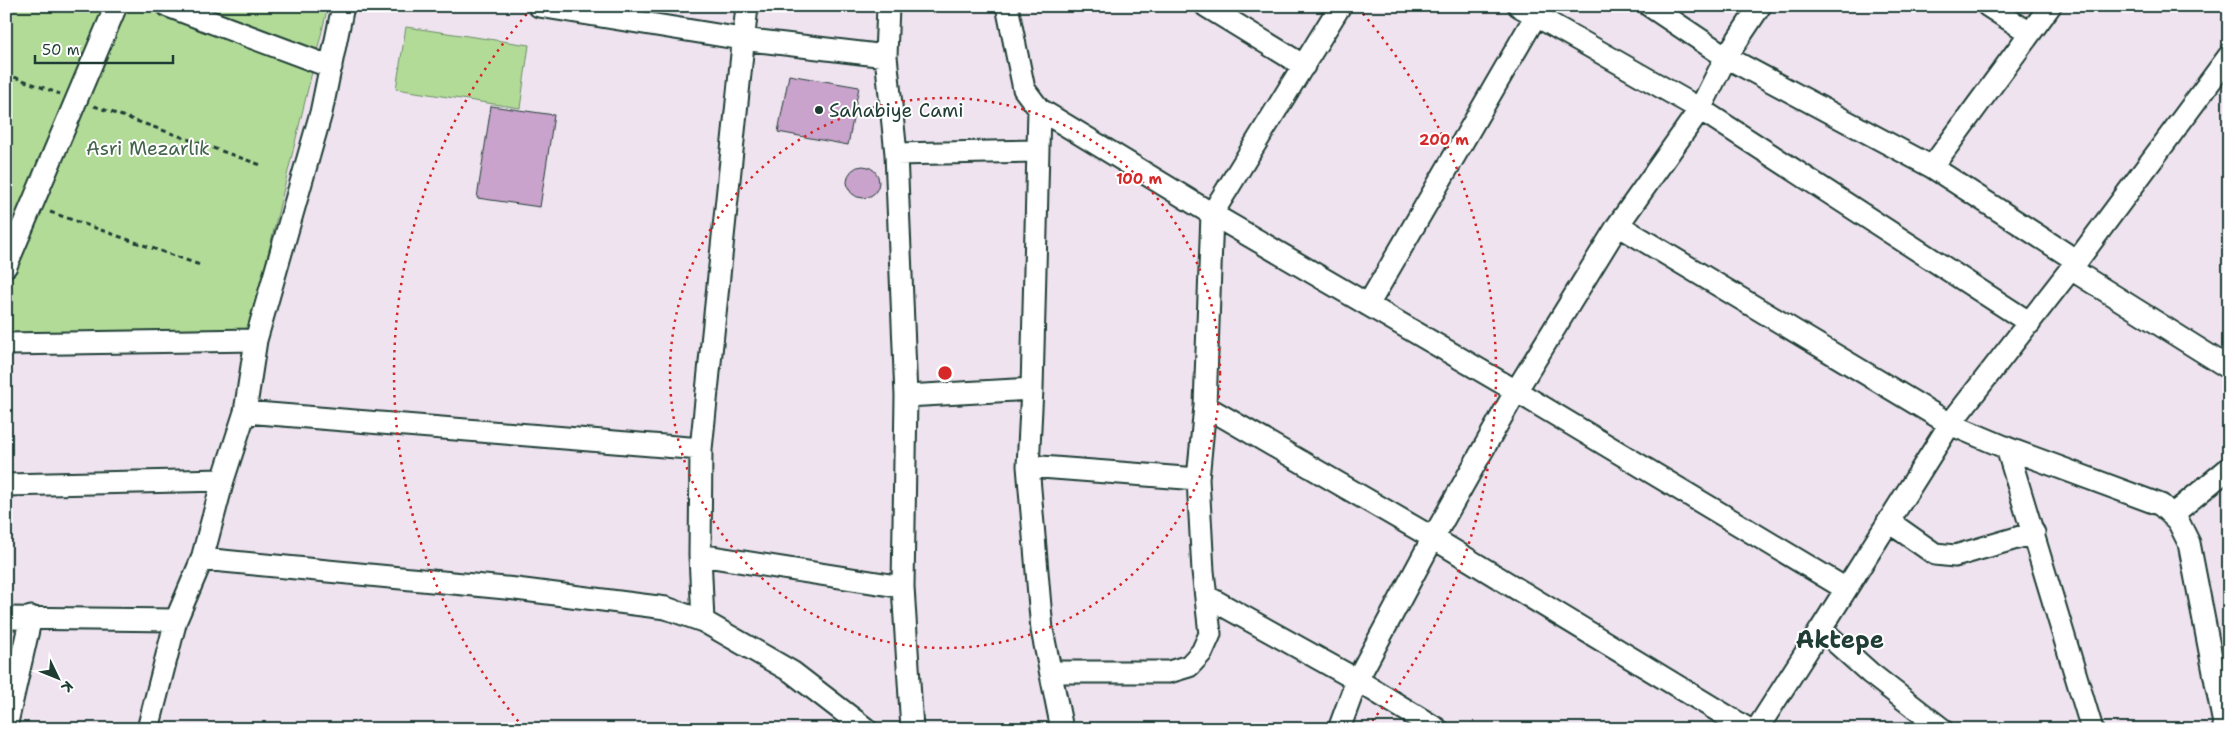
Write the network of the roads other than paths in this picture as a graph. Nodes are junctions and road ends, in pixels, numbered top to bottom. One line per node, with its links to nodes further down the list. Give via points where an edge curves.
1 (116, 6): 31 (street)
2 (168, 6): 22 (street)
3 (343, 6): 22 (street)
4 (539, 6): 5 (street)
5 (545, 6): 17 (street)
6 (747, 6): 17 (street)
7 (888, 6): 18 (street)
8 (1007, 6): 24 (street, via 1024,89)
9 (1206, 6): 21 (street)
10 (1340, 6): 21 (street)
11 (1650, 6): 20 (street)
12 (1760, 6): 20 (street)
13 (1988, 6): 16 (street)
14 (2050, 6): 16 (street)
15 (1527, 11): 23 (street); 32 (street)
16 (2030, 33): 27 (street)
17 (742, 39): 18 (street); 44 (street)
18 (886, 56): 26 (street)
19 (2229, 56): 30 (street)
20 (1726, 57): 23 (street); 27 (street)
21 (1304, 66): 28 (street)
22 (331, 67): 34 (street, via 321,113)
23 (1700, 108): 29 (street); 33 (street)
24 (1039, 109): 25 (street); 28 (street)
25 (1038, 151): 26 (street); 37 (street)
26 (896, 154): 39 (street)
27 (1932, 167): 30 (street)
28 (1212, 214): 32 (street); 40 (street)
29 (1618, 225): 38 (street); 42 (street)
30 (2074, 265): 33 (street); 36 (street)
31 (6, 266)
32 (1368, 304): 38 (street)
33 (2030, 323): 42 (street)
34 (256, 340): 35 (street); 41 (street)
35 (6, 344)
36 (2229, 368)
37 (1032, 389): 39 (street); 45 (street)
38 (1516, 391): 53 (street); 57 (street)
39 (906, 396): 56 (street)
40 (1205, 406): 47 (street); 53 (street)
41 (245, 412): 44 (street); 48 (street)
42 (1950, 424): 43 (street); 51 (street)
43 (2007, 448): 50 (street, via 2161,504); 52 (street)
44 (701, 449): 54 (street)
45 (1028, 466): 47 (street); 64 (street, via 1042,630)
46 (2229, 468): 50 (street)
47 (1198, 479): 58 (street)
48 (223, 480): 49 (street); 55 (street)
49 (6, 485)
50 (2172, 515): 77 (street, via 2189,543)
51 (1888, 521): 52 (street, via 1935,554 1955,556); 57 (street)
52 (2034, 533): 76 (street)
53 (1433, 538): 65 (street); 73 (street)
54 (700, 555): 56 (street); 62 (street)
55 (202, 559): 61 (street); 62 (street, via 535,592 666,608)
56 (903, 587): 69 (street)
57 (1846, 589): 63 (street)
58 (1206, 596): 64 (street, via 1210,634 1202,652 1189,666 1169,672); 65 (street)
59 (32, 617): 60 (street); 61 (street); 66 (street)
60 (6, 618)
61 (176, 620): 67 (street)
62 (703, 620): 68 (street, via 792,672)
63 (1821, 629): 74 (street); 75 (street)
64 (1052, 672): 70 (street)
65 (1357, 680): 71 (street); 72 (street)
66 (6, 727)
67 (148, 729)
68 (866, 729)
69 (912, 729)
70 (1062, 729)
71 (1339, 729)
72 (1437, 729)
73 (1748, 729)
74 (1757, 729)
75 (1942, 729)
76 (2092, 729)
77 (2225, 729)

